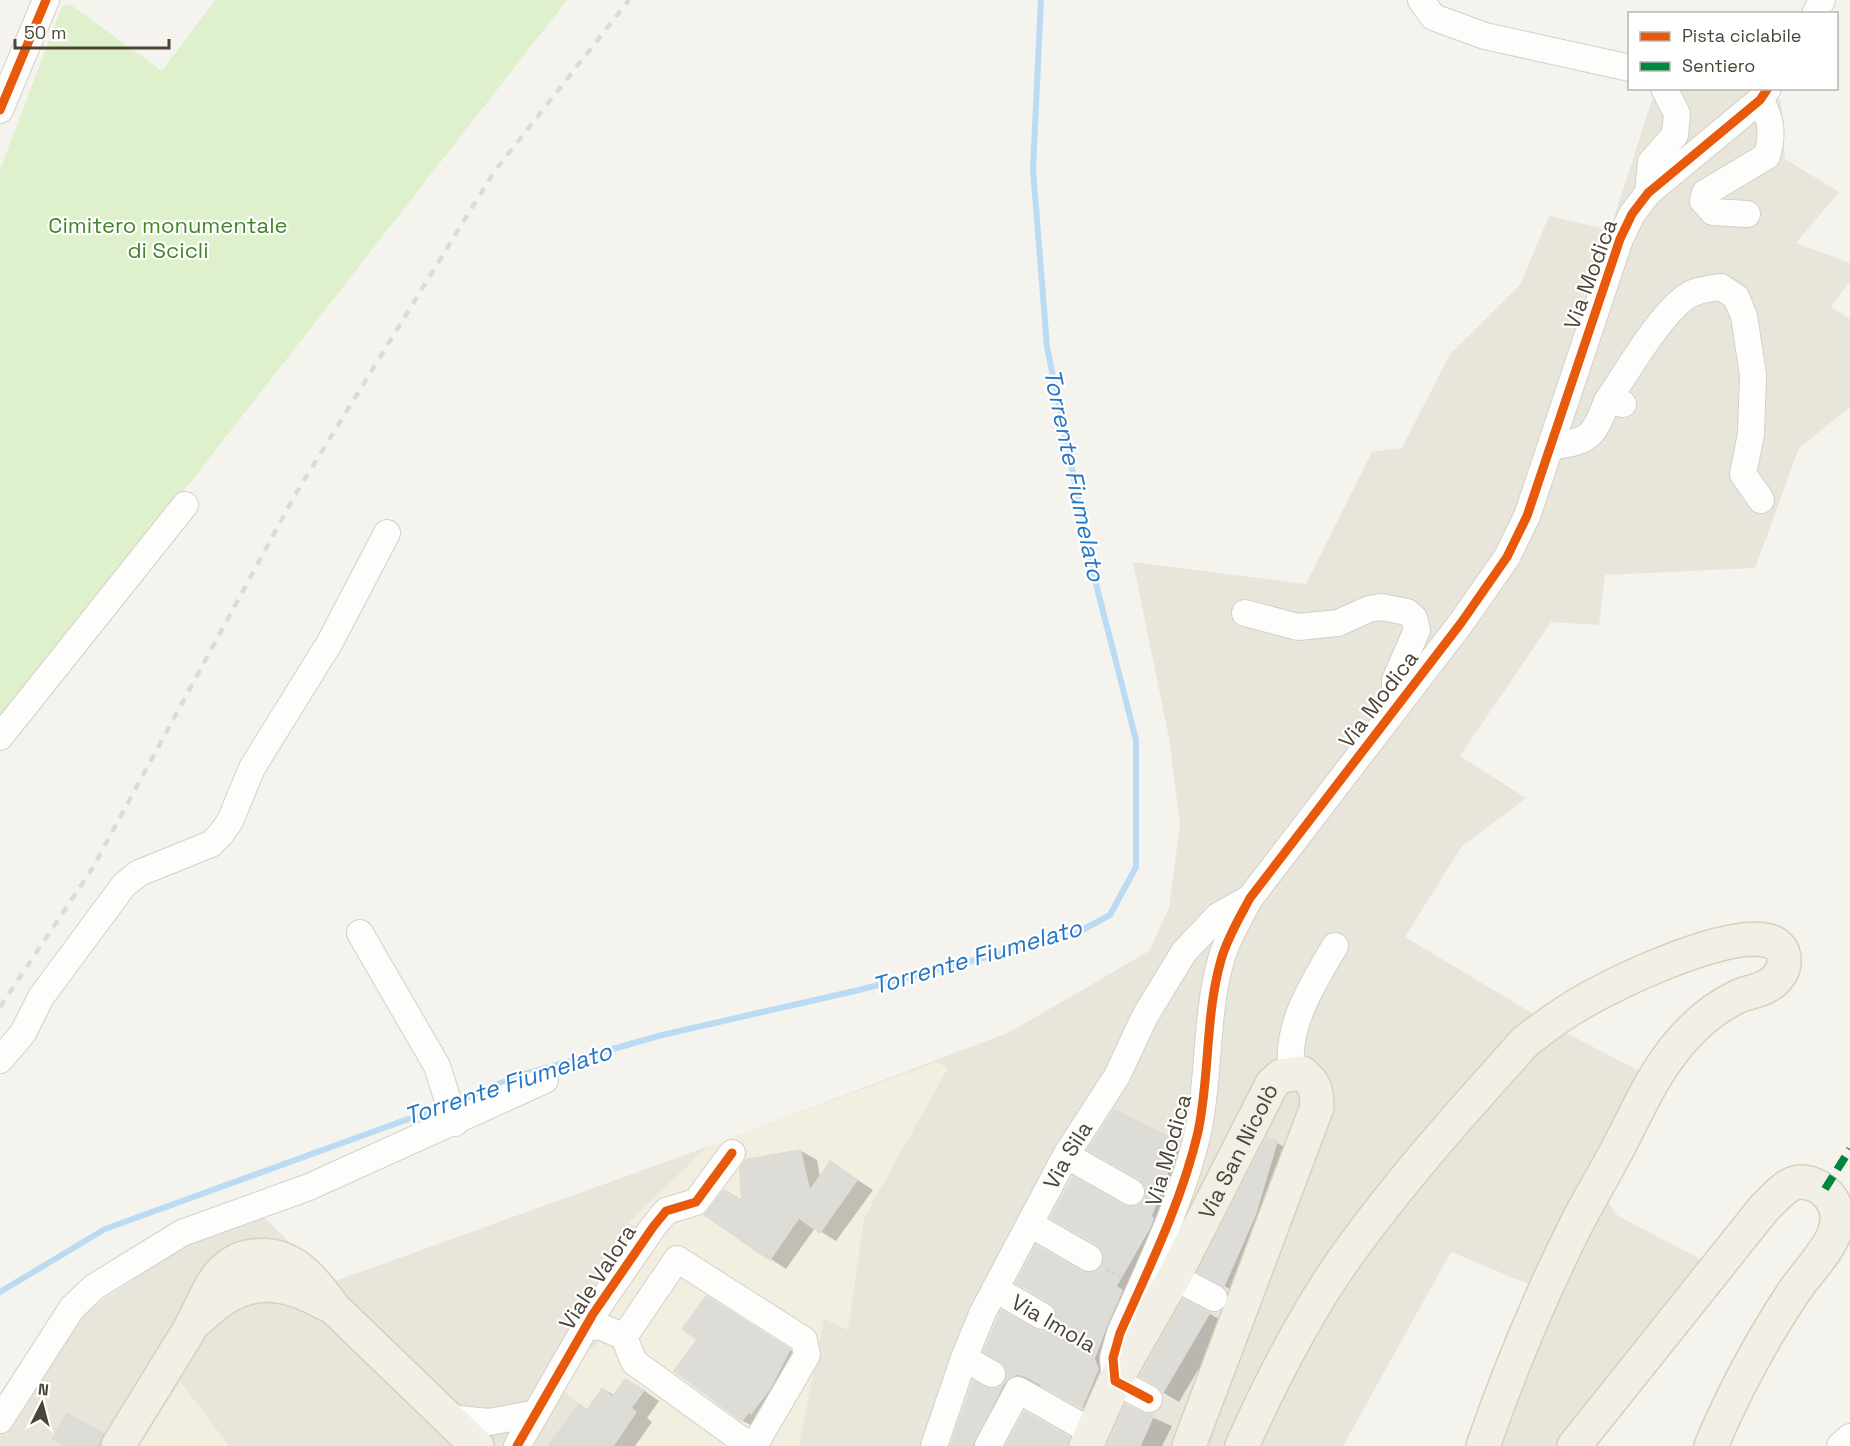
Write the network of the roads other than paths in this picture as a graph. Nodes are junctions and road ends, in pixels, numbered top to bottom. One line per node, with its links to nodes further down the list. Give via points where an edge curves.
1 (46, 0): 6 (street)
2 (1421, 0): 3 (street, via 1433,17 1485,36)
3 (1628, 69)
4 (1665, 90): 7 (street, via 1677,114 1675,135 1651,162)
5 (1764, 94): 7 (street, Via Modica); 8 (street, via 1771,127 1767,156 1705,193 1703,201 1713,212)
6 (0, 110)
7 (1648, 193): 9 (street, Via Modica, via 1620,239)
8 (1747, 214)
9 (1552, 446): 10 (street, via 1580,443 1596,429 1667,316 1683,298 1721,287 1736,297 1744,315 1753,375 1751,434 1743,474); 14 (street, Via Modica, via 1527,516 1507,556)
10 (1761, 500)
11 (185, 505): 15 (street)
12 (387, 533): 19 (street, via 330,642 252,768 221,834 211,844 140,873 123,885 41,997 23,1033)
13 (1245, 613): 14 (street, via 1298,627 1338,623 1381,607 1407,612 1414,618 1417,630 1395,680)
14 (1395, 709): 16 (street, Via Modica)
15 (0, 736)
16 (1250, 898): 24 (street, Via Sila, via 1218,916 1184,952 1145,1016 1117,1076); 35 (street, Via Modica, via 1222,958 1214,992 1205,1098 1185,1178 1120,1333)
17 (360, 933): 22 (street, via 437,1066)
18 (1335, 946): 20 (street, via 1301,1009 1289,1058)
19 (0, 1060)
20 (1292, 1073): 28 (main road, Via San Nicolò, via 1272,1084); 49 (main road, Via San Nicolò, via 1302,1073 1310,1079 1317,1090 1317,1107)
21 (545, 1080): 22 (street)
22 (454, 1123): 40 (street, via 309,1187 182,1233 94,1287 72,1308)
23 (732, 1153): 32 (street, Viale Valora, via 696,1202 666,1211)
24 (1066, 1155): 25 (street); 26 (street, Via Sila)
25 (1131, 1192)
26 (1030, 1224): 27 (street); 29 (street, Via Sila)
27 (1089, 1258)
28 (1174, 1277): 30 (street); 35 (main road, Via San Nicolò)
29 (995, 1289): 31 (street, Via Imola); 34 (street, Via Sila)
30 (1214, 1298)
31 (1042, 1316)
32 (588, 1326): 33 (street, via 602,1327); 38 (street, Viale Valora)
33 (624, 1337): 46 (street, via 634,1362); 46 (street, via 677,1259 804,1340 807,1355)
34 (963, 1358): 36 (street); 47 (street, Via Sila)
35 (1114, 1369): 37 (street); 42 (main road, Via San Nicolò)
36 (992, 1374)
37 (1149, 1399)
38 (533, 1414): 39 (street, via 489,1422); 43 (street, Viale Valora)
39 (448, 1418): 44 (main road, via 334,1308 289,1286 269,1285 228,1295 192,1325); 45 (main road)
40 (0, 1420)
41 (1850, 1437): 54 (street)
42 (1089, 1439): 48 (street, via 1018,1390)
43 (520, 1444)
44 (118, 1446)
45 (477, 1446)
46 (752, 1446)
47 (934, 1446)
48 (988, 1446)
49 (1189, 1446)
50 (1242, 1446): 51 (main road, via 1293,1345 1358,1240 1525,1042 1553,1020 1612,986 1672,960 1749,938 1767,940 1779,948 1784,959 1781,974 1768,986 1718,1008 1679,1043 1660,1068 1574,1228 1526,1333)
51 (1483, 1446)
52 (1574, 1446): 53 (main road, via 1766,1207 1786,1187 1800,1181 1825,1189 1834,1201 1835,1231 1785,1306 1731,1400)
53 (1711, 1446)
54 (1840, 1446)

